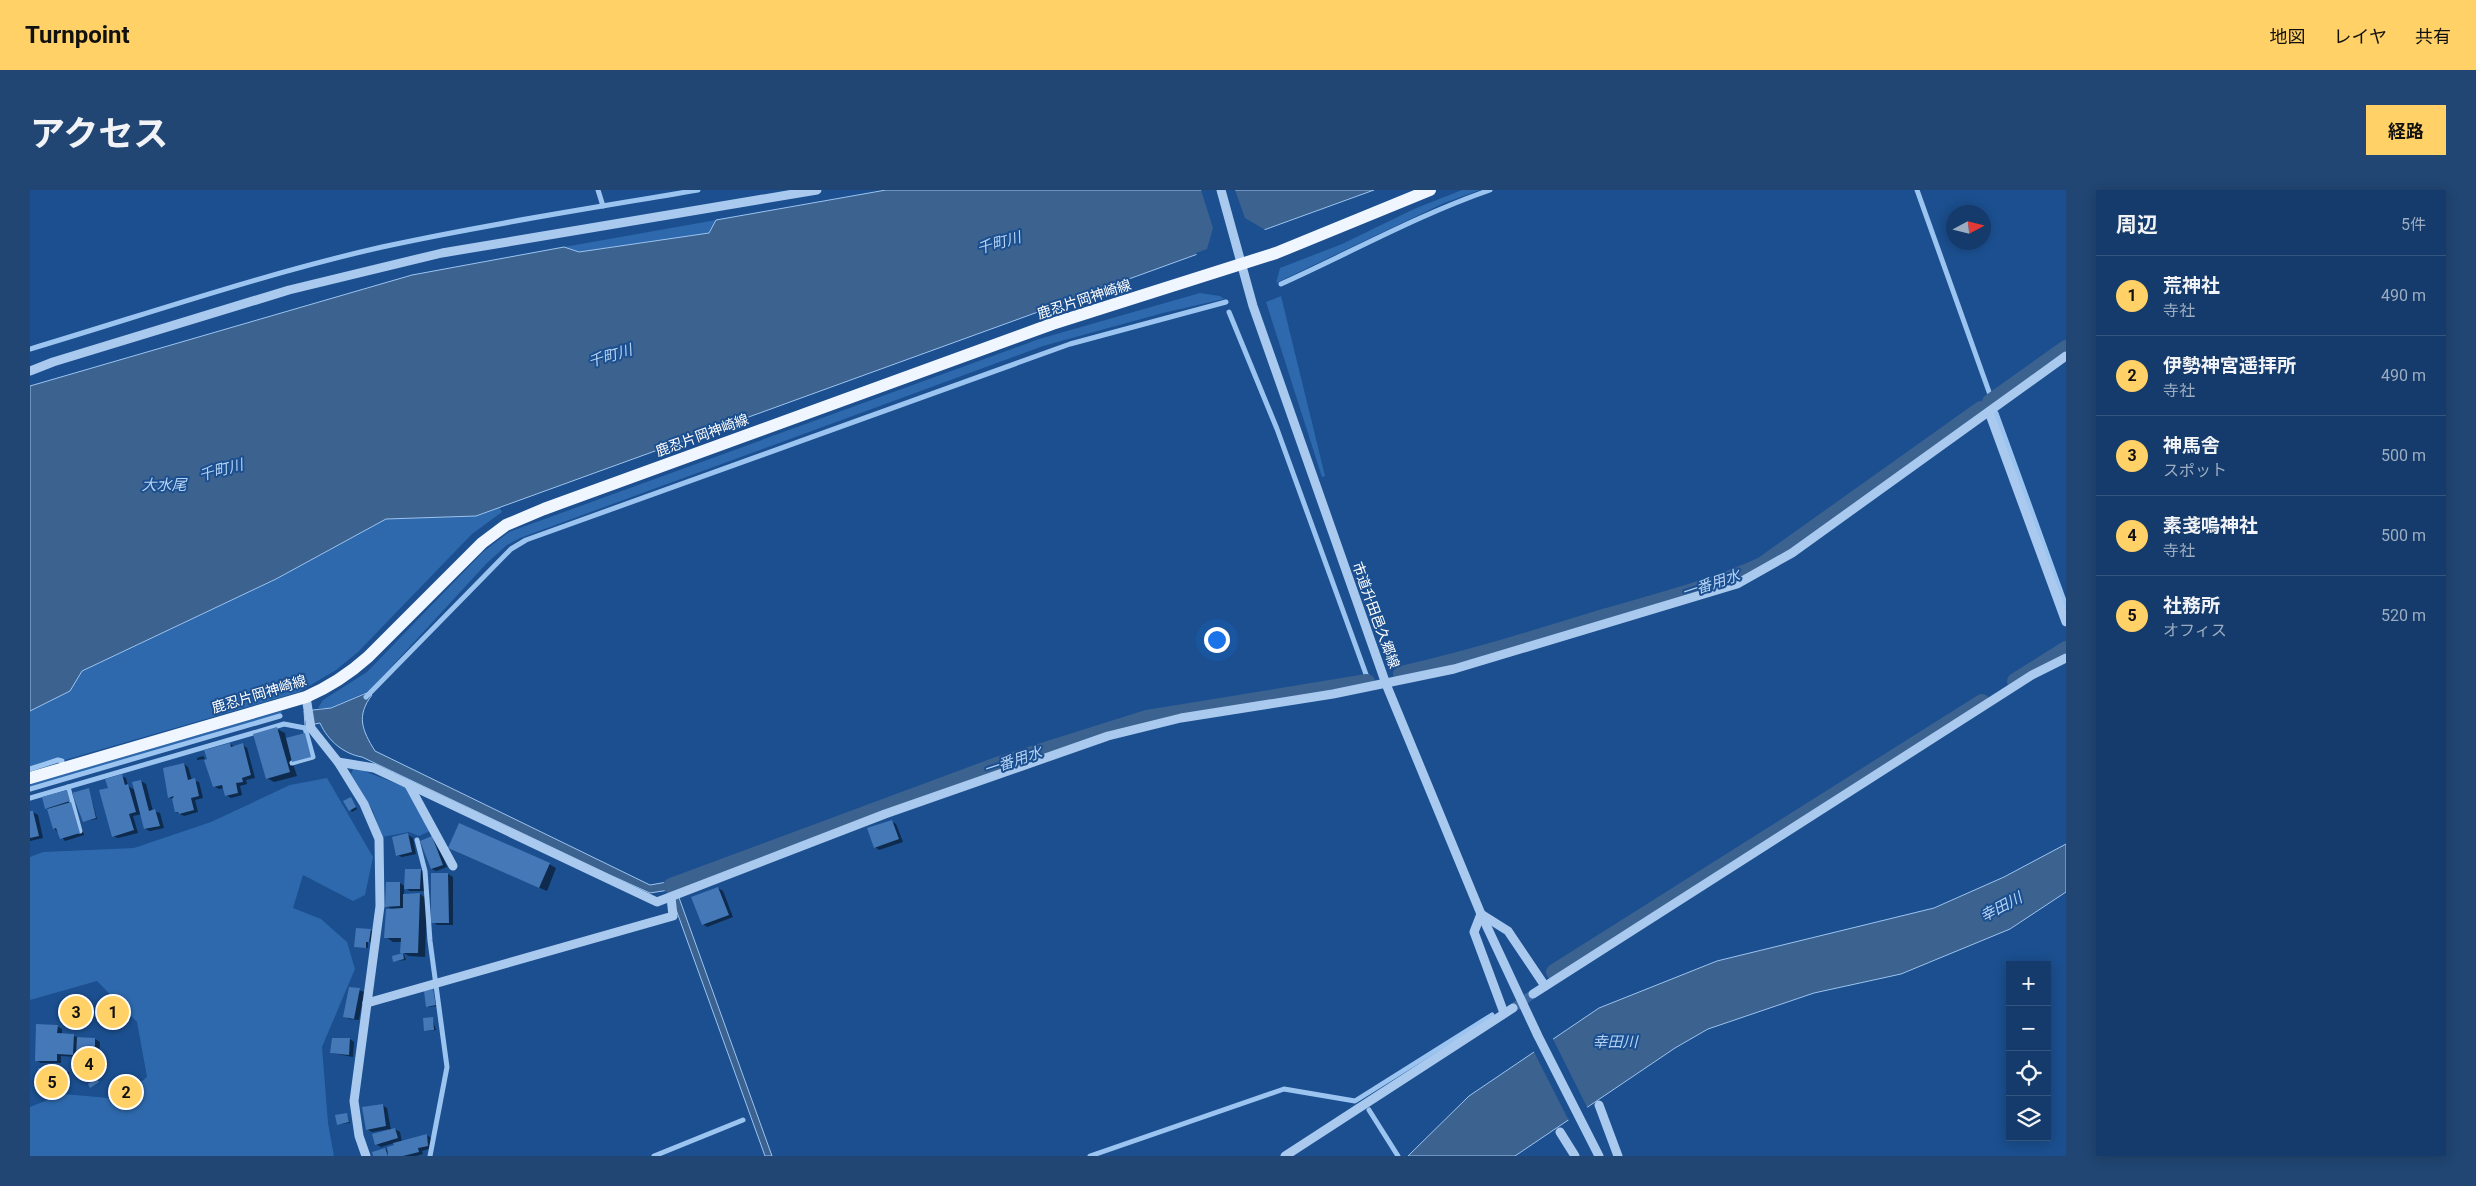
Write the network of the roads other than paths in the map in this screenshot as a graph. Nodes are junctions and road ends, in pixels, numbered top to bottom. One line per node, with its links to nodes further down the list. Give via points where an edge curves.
1 (817, 190): 6 (street, via 442,253 289,290)
2 (1221, 190): 4 (street, 市道升田邑久郷線)
3 (1430, 190): 4 (main road, 鹿忍片岡神崎線)
4 (1242, 265): 10 (street, 市道升田邑久郷線, via 1253,306); 11 (main road, 鹿忍片岡神崎線, via 1043,328 506,525 482,543 350,673)
5 (2066, 356): 7 (street)
6 (30, 371)
7 (1990, 412): 8 (street); 10 (street, via 1792,553 1737,584 1454,669)
8 (2066, 622)
9 (2066, 658): 18 (street, via 2032,675)
10 (1386, 684): 16 (street, via 1181,718 1108,736 885,814); 17 (street, 市道升田邑久郷線)
11 (306, 704): 12 (street, via 310,728); 13 (main road, 鹿忍片岡神崎線)
12 (338, 762): 14 (street, via 374,768); 20 (street, via 364,804 378,839 380,906)
13 (30, 778)
14 (409, 785): 15 (street); 16 (street, via 656,902)
15 (453, 866)
16 (675, 896): 20 (street, via 673,916)
17 (1481, 914): 18 (street, via 1508,931); 22 (street, via 1474,932); 28 (street, 市道升田邑久郷線)
18 (1546, 986): 19 (street)
19 (1533, 994)
20 (367, 1003): 25 (street, via 354,1101 359,1136)
21 (1513, 1008): 22 (street)
22 (1504, 1014): 26 (street)
23 (1599, 1105): 29 (street)
24 (1560, 1132): 27 (street)
25 (366, 1156)
26 (1285, 1156)
27 (1575, 1156)
28 (1599, 1156)
29 (1618, 1156)

